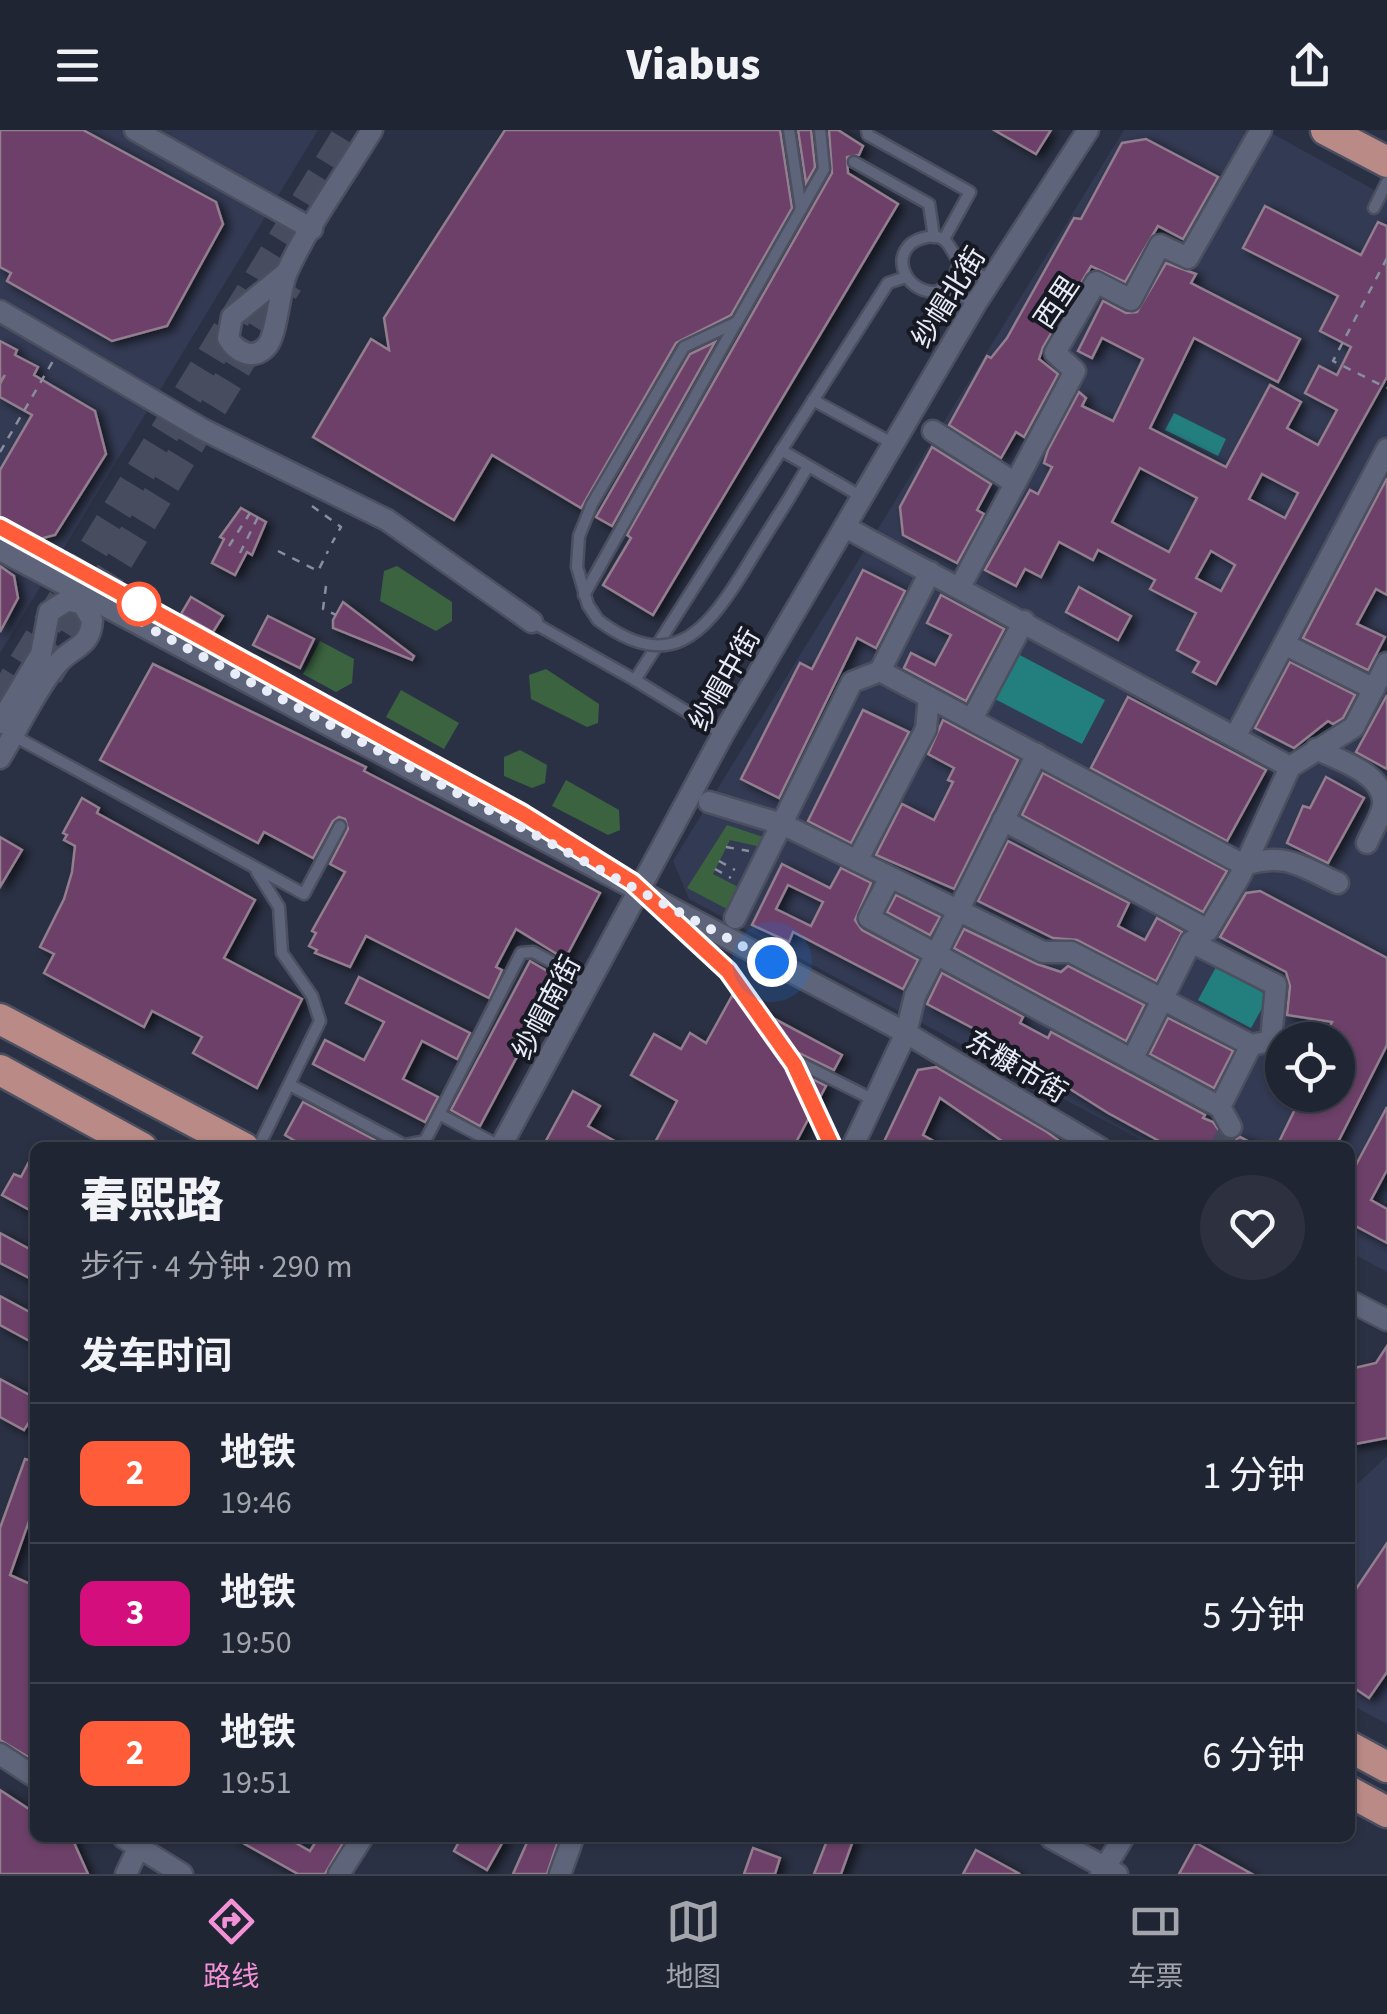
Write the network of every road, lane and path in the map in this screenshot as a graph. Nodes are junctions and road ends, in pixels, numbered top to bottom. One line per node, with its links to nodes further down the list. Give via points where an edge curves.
1 (135, 130): 14 (street)
2 (372, 130): 14 (street)
3 (789, 130): 13 (lane)
4 (820, 130): 13 (lane, via 824,170)
5 (867, 130): 15 (lane, via 970,192)
6 (1088, 130): 20 (street, 纱帽北街)
7 (1261, 130): 34 (street, 西里, via 1188,258 1160,245 1131,300 1096,282 1055,352 1074,370)
8 (1326, 130): 10 (main road)
9 (854, 162): 15 (lane, via 929,204)
10 (1387, 162)
11 (1387, 182): 12 (lane)
12 (1374, 208)
13 (801, 210): 24 (lane)
14 (312, 229): 18 (street)
15 (939, 238): 17 (lane); 19 (lane, via 910,245 902,260)
16 (1387, 258): 26 (path, via 1333,361)
17 (958, 263): 20 (lane); 21 (lane)
18 (286, 272)
19 (906, 278): 21 (lane, via 927,292); 27 (lane, via 888,283)
20 (990, 280): 22 (street, 纱帽北街)
21 (946, 288): 22 (lane)
22 (976, 303): 29 (street, 纱帽北街)
23 (0, 311): 25 (street)
24 (737, 322): 50 (lane); 50 (lane, via 684,347 592,504 578,536)
25 (61, 347): 32 (path); 53 (street, via 202,429 387,520)
26 (1387, 388)
27 (813, 400): 29 (lane); 31 (lane)
28 (933, 431): 34 (street)
29 (892, 442): 35 (street, 纱帽北街)
30 (1387, 449): 55 (street)
31 (780, 450): 33 (lane); 54 (lane)
32 (0, 452)
33 (807, 468): 35 (lane); 50 (lane, bridge, via 715,616 692,636 633,642 598,620)
34 (1016, 483): 48 (street, 西里)
35 (862, 497): 39 (street, 纱帽中街)
36 (304, 500): 40 (path, via 341,527)
37 (250, 513): 41 (path)
38 (258, 517): 43 (path)
39 (844, 527): 46 (street); 64 (street, 纱帽中街)
40 (332, 543)
41 (229, 546)
42 (0, 550): 86 (street, 东糠市街)
43 (240, 552)
44 (278, 552): 45 (path, via 318,570)
45 (328, 552)
46 (930, 572): 48 (street); 57 (street)
47 (326, 586): 51 (path, via 324,609)
48 (960, 587): 52 (street)
49 (730, 590): 54 (lane, via 703,628 677,640)
50 (584, 595)
51 (336, 615)
52 (1024, 621): 62 (street); 65 (street)
53 (532, 622): 58 (lane)
54 (662, 636): 58 (lane)
55 (1284, 644): 59 (street); 65 (street)
56 (1387, 663): 59 (street)
57 (880, 671): 60 (street); 72 (street, via 852,682)
58 (635, 680): 64 (lane)
59 (1374, 689): 66 (street, via 1354,727)
60 (929, 697): 62 (street); 78 (street, via 926,729)
61 (6, 704): 63 (street); 63 (street, via 44,647 49,612 68,600 83,604 92,620 88,638 58,663)
62 (972, 719): 67 (street)
63 (7, 730): 68 (street); 80 (lane)
64 (723, 734): 86 (street, 纱帽中街)
65 (1235, 736): 69 (street)
66 (1316, 749): 69 (street); 74 (street, via 1383,788 1385,803)
67 (1037, 754): 71 (street); 79 (street)
68 (0, 758)
69 (1290, 767): 79 (street)
70 (709, 802): 72 (street)
71 (1003, 820): 87 (street); 89 (street)
72 (782, 824): 78 (street); 88 (street)
73 (340, 826): 80 (lane, via 304,894)
74 (1367, 843)
75 (726, 847): 76 (path)
76 (756, 853)
77 (719, 861): 82 (path)
78 (856, 861): 83 (street)
79 (1244, 865): 85 (street, via 1284,859); 89 (street)
80 (254, 867): 99 (lane, via 279,907 282,953 319,1012 317,1031)
81 (714, 869): 84 (path)
82 (745, 875)
83 (890, 877): 87 (street); 90 (street, via 869,918)
84 (740, 883)
85 (1338, 883)
86 (638, 891): 91 (street, 纱帽南街); 94 (street, 东糠市街)
87 (957, 908): 90 (street); 92 (street, via 1042,952 1071,952)
88 (736, 918)
89 (1200, 936): 92 (street); 95 (street, via 1276,985 1271,1040)
90 (935, 954): 94 (street); 97 (street)
91 (590, 982): 102 (lane, via 521,952); 110 (street, 纱帽南街)
92 (1162, 1000): 95 (street); 97 (street)
93 (0, 1019): 105 (main road)
94 (906, 1032): 100 (street); 112 (street, 东糠市街)
95 (1252, 1045): 101 (street)
96 (790, 1058): 100 (lane)
97 (1132, 1060): 101 (street)
98 (0, 1070): 104 (main road)
99 (290, 1085): 106 (lane); 107 (lane)
100 (874, 1100): 111 (street)
101 (1220, 1107): 103 (street)
102 (439, 1114): 108 (lane, via 425,1140); 109 (lane)
103 (1231, 1126)
104 (131, 1142)
105 (233, 1142)
106 (261, 1142)
107 (398, 1142)
108 (417, 1142)
109 (491, 1142)
110 (503, 1142)
111 (855, 1142)
112 (1090, 1142)
113 (1355, 1304): 114 (street)
114 (1387, 1320)
115 (1355, 1750): 117 (main road)
116 (0, 1754): 118 (street)
117 (1387, 1767)
118 (30, 1775)
119 (1355, 1795): 120 (main road)
120 (1387, 1812)
121 (135, 1842): 128 (street)
122 (136, 1842): 129 (street)
123 (359, 1842): 130 (street)
124 (572, 1842): 131 (street)
125 (1058, 1842): 127 (street)
126 (1121, 1842): 127 (street)
127 (1108, 1872)
128 (126, 1874)
129 (182, 1874)
130 (338, 1874)
131 (560, 1874)

